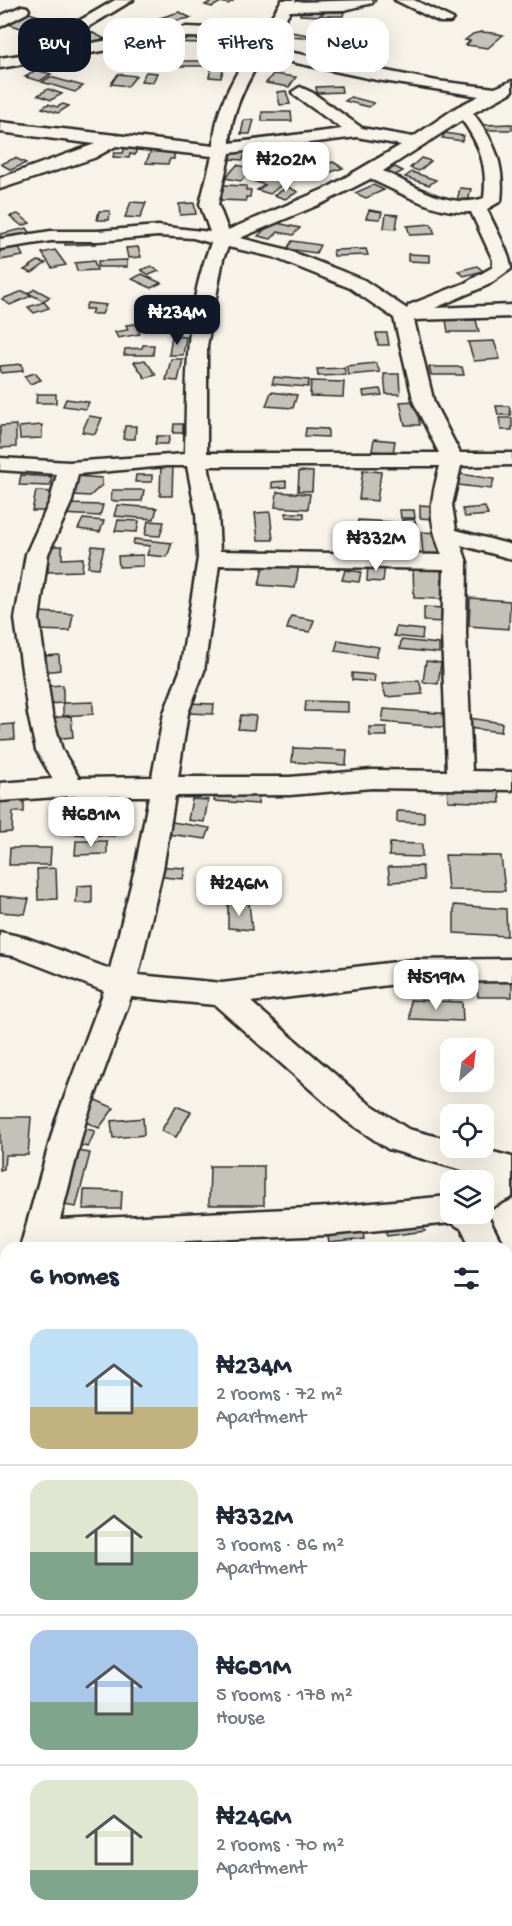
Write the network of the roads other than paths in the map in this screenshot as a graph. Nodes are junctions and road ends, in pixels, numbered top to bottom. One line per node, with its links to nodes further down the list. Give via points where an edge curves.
1 (126, 0): 8 (street)
2 (367, 0): 4 (street, via 344,6)
3 (402, 0): 7 (street)
4 (286, 4): 6 (street)
5 (22, 10): 9 (street)
6 (277, 18)
7 (444, 19)
8 (91, 20)
9 (0, 22)
10 (197, 32): 11 (street)
11 (91, 49)
12 (294, 59): 22 (street)
13 (18, 61): 14 (street)
14 (0, 63)
15 (18, 63): 18 (street)
16 (245, 72): 27 (street, via 222,131)
17 (512, 73): 22 (street)
18 (0, 74)
19 (507, 91): 22 (street)
20 (300, 92): 24 (street)
21 (424, 98): 22 (street)
22 (463, 100): 26 (street); 28 (street)
23 (0, 127): 25 (street)
24 (357, 132): 26 (street); 27 (street)
25 (113, 141): 27 (street); 31 (street)
26 (417, 143): 30 (street)
27 (223, 151): 34 (street, via 209,204)
28 (492, 155): 29 (street); 32 (street, via 496,175 492,201)
29 (512, 159)
30 (370, 172): 32 (street, via 425,198); 34 (street, via 297,210)
31 (0, 184)
32 (482, 206): 33 (street); 36 (street, via 489,237)
33 (512, 208)
34 (222, 239): 35 (street, via 158,231 51,236); 38 (street, via 279,253 357,284); 40 (street, via 214,260 197,346)
35 (0, 244)
36 (507, 267): 38 (street, via 481,285 456,291)
37 (512, 311): 38 (street)
38 (403, 315): 39 (street, via 424,403)
39 (452, 458): 40 (street); 41 (street); 44 (street, via 441,505)
40 (196, 459): 43 (street); 46 (street, via 207,513)
41 (512, 459)
42 (0, 464): 43 (street)
43 (69, 468): 51 (street, via 58,510 37,554 27,619 49,750)
44 (445, 534): 45 (street); 47 (street)
45 (512, 552)
46 (209, 558): 47 (street); 50 (street, via 192,671 176,712)
47 (456, 562): 48 (street, via 454,633)
48 (460, 781): 49 (street); 50 (street, via 372,779 290,786)
49 (512, 781)
50 (165, 785): 51 (street); 55 (street)
51 (71, 786): 52 (street)
52 (0, 792)
53 (0, 943): 55 (street)
54 (512, 970): 56 (street, via 413,971)
55 (121, 985): 56 (street); 62 (street, via 71,1120)
56 (222, 994): 57 (street, via 356,1111 399,1140)
57 (512, 1170)
58 (512, 1181): 59 (street)
59 (494, 1192)
60 (440, 1211): 62 (street)
61 (476, 1224): 63 (street)
62 (38, 1241)
63 (485, 1242)

